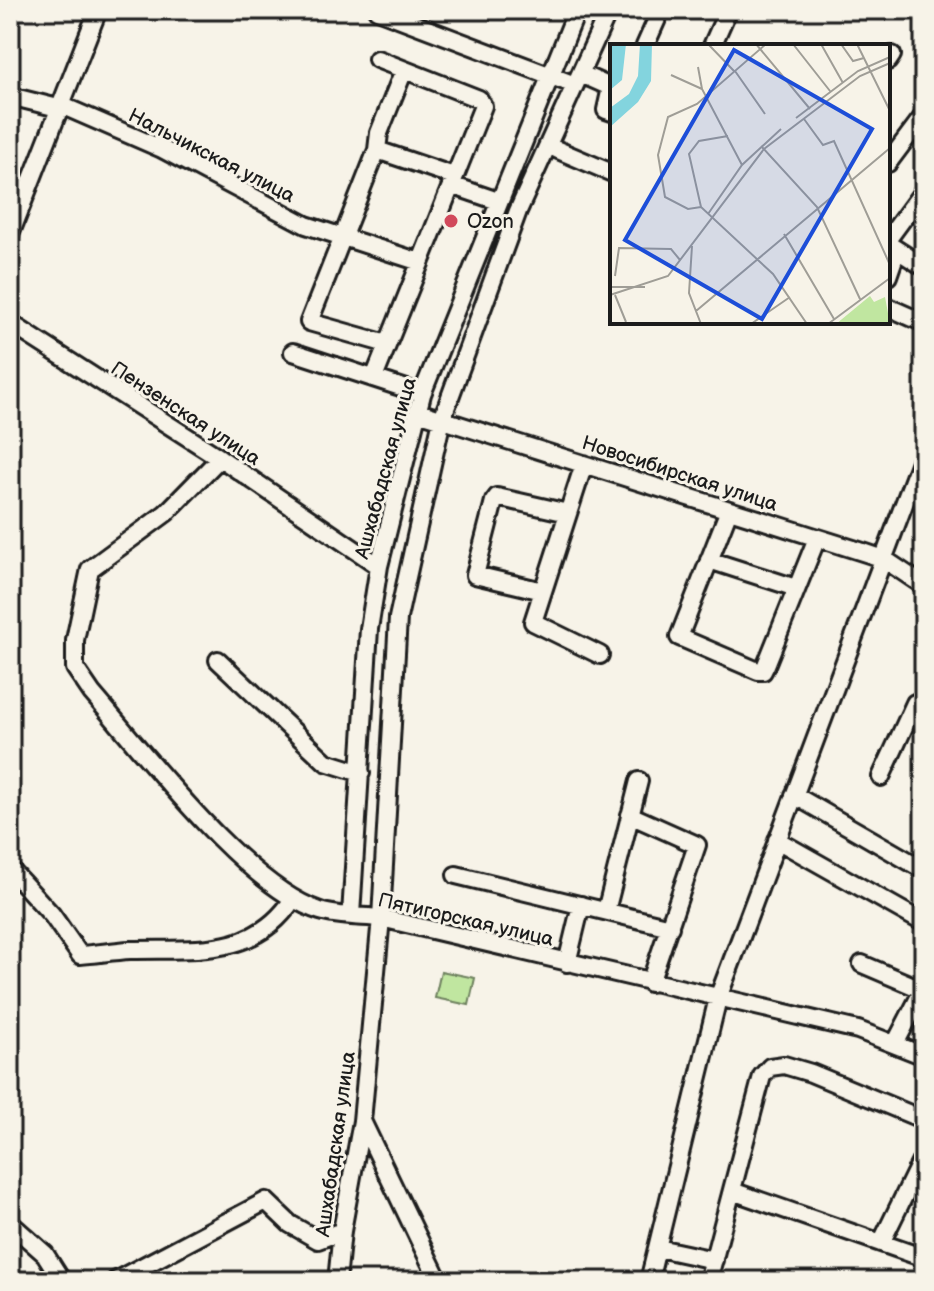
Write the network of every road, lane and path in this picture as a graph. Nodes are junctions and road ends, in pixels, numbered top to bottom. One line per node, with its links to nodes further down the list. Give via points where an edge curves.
1 (98, 10): 16 (street)
2 (377, 10): 11 (street)
3 (577, 10): 11 (street, Ашхабадская улица)
4 (609, 10): 12 (street, Ашхабадская улица)
5 (661, 10): 7 (street)
6 (728, 10): 8 (street)
7 (646, 44)
8 (713, 44)
9 (377, 59): 10 (street)
10 (404, 70): 19 (street); 23 (street, via 483,102)
11 (550, 74): 12 (street); 25 (street, Ашхабадская улица)
12 (578, 79): 14 (street, via 608,86); 39 (street, Ашхабадская улица, via 518,211)
13 (610, 92): 17 (street, via 605,103)
14 (610, 92)
15 (10, 96): 16 (street, Нальчикская улица)
16 (62, 107): 26 (street); 27 (street, Нальчикская улица, via 162,149 293,219)
17 (610, 111)
18 (924, 115): 21 (street)
19 (377, 150): 23 (street); 27 (street)
20 (558, 150): 22 (street)
21 (890, 160)
22 (610, 172)
23 (453, 180): 25 (street); 29 (street)
24 (924, 190): 28 (street)
25 (498, 201): 37 (street, Ашхабадская улица)
26 (10, 235)
27 (344, 236): 29 (street, Нальчикская улица); 34 (street, via 309,322)
28 (891, 244): 30 (street)
29 (420, 262): 34 (street)
30 (924, 267)
31 (890, 308): 33 (street)
32 (10, 323): 41 (street, Пензенская улица)
33 (924, 323)
34 (387, 344): 36 (street)
35 (293, 352): 36 (street)
36 (374, 378): 37 (street)
37 (422, 394): 38 (street, Ашхабадская улица)
38 (418, 412): 39 (street, Новосибирская улица); 48 (street, Ашхабадская улица)
39 (442, 419): 42 (street, Новосибирская улица); 68 (street, Ашхабадская улица, via 398,618)
40 (924, 451): 46 (street)
41 (220, 458): 48 (street, Пензенская улица); 64 (street, Пятигорская улица, via 166,513 90,569 75,640 75,668 237,856)
42 (584, 464): 43 (street, Новосибирская улица); 44 (street)
43 (729, 510): 45 (street, Новосибирская улица); 47 (street)
44 (568, 513): 51 (street); 51 (street, via 497,497 494,501 475,575)
45 (817, 538): 46 (street, Новосибирская улица); 50 (street)
46 (884, 559): 49 (street, Новосибирская улица); 58 (street)
47 (709, 560): 50 (street); 50 (street, via 679,637 758,671 766,665)
48 (379, 566): 55 (street, Ашхабадская улица, via 369,629)
49 (924, 586)
50 (796, 588)
51 (543, 591): 52 (street, via 533,622)
52 (600, 655)
53 (218, 660): 55 (street, via 326,762)
54 (924, 700): 56 (street, via 915,703)
55 (361, 773): 67 (street, Ашхабадская улица)
56 (881, 777)
57 (639, 781): 59 (street)
58 (794, 795): 60 (street); 61 (street)
59 (630, 815): 66 (street); 70 (street, via 697,845)
60 (777, 840): 69 (street); 75 (street)
61 (923, 866)
62 (10, 869): 64 (street, via 80,955 231,946 258,935 283,916)
63 (456, 875): 65 (street)
64 (293, 899): 67 (street, Пятигорская улица, via 322,912)
65 (581, 905): 66 (street); 71 (street)
66 (606, 911): 70 (street)
67 (351, 915): 68 (street, Пятигорская улица)
68 (381, 918): 71 (street, Пятигорская улица); 79 (street, Ашхабадская улица)
69 (924, 923)
70 (670, 927): 73 (street)
71 (567, 963): 73 (street, Пятигорская улица)
72 (862, 964): 74 (street)
73 (650, 983): 75 (street, Пятигорская улица)
74 (923, 992): 76 (street)
75 (718, 998): 76 (street, Пятигорская улица); 85 (street)
76 (896, 1042): 77 (street, Пятигорская улица)
77 (924, 1056)
78 (924, 1120): 81 (street, via 811,1073 784,1065 770,1067 762,1076)
79 (362, 1121): 83 (street, Ашхабадская улица); 91 (street)
80 (924, 1155): 84 (street)
81 (732, 1191): 84 (street); 87 (street)
82 (10, 1223): 89 (street, via 45,1254)
83 (342, 1231): 88 (street, via 318,1240 266,1201); 90 (street, Ашхабадская улица)
84 (881, 1243): 86 (street)
85 (658, 1248): 87 (street); 92 (street)
86 (924, 1258)
87 (714, 1260): 93 (street)
88 (121, 1279)
89 (62, 1281)
90 (337, 1281)
91 (439, 1281)
92 (649, 1281)
93 (708, 1281)

